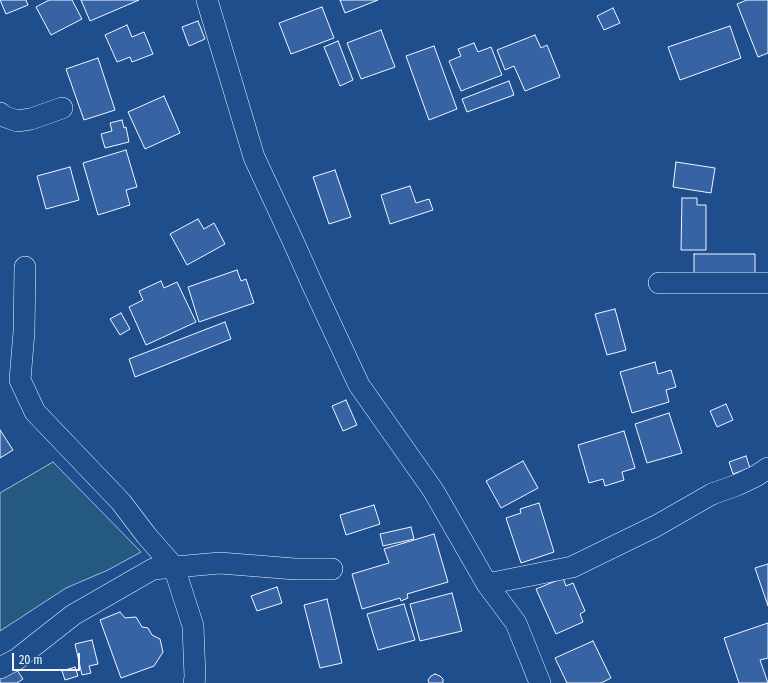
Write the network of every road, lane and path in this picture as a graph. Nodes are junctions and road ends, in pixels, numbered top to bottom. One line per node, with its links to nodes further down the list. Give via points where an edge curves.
1 (206, 0): 10 (street, via 254,157 359,385 432,490)
2 (62, 108): 3 (street, via 17,121)
3 (0, 113)
4 (25, 267): 8 (street, via 20,380 36,412 120,502)
5 (659, 283): 6 (street)
6 (768, 283)
7 (768, 468): 10 (street, via 737,485 712,494 656,526 572,567)
8 (174, 567): 9 (street, via 220,563); 11 (street, via 153,569 73,615 17,659); 12 (street, via 193,626)
9 (332, 570)
10 (487, 584): 13 (street, via 516,622)
11 (0, 668)
12 (194, 683)
13 (540, 683)

